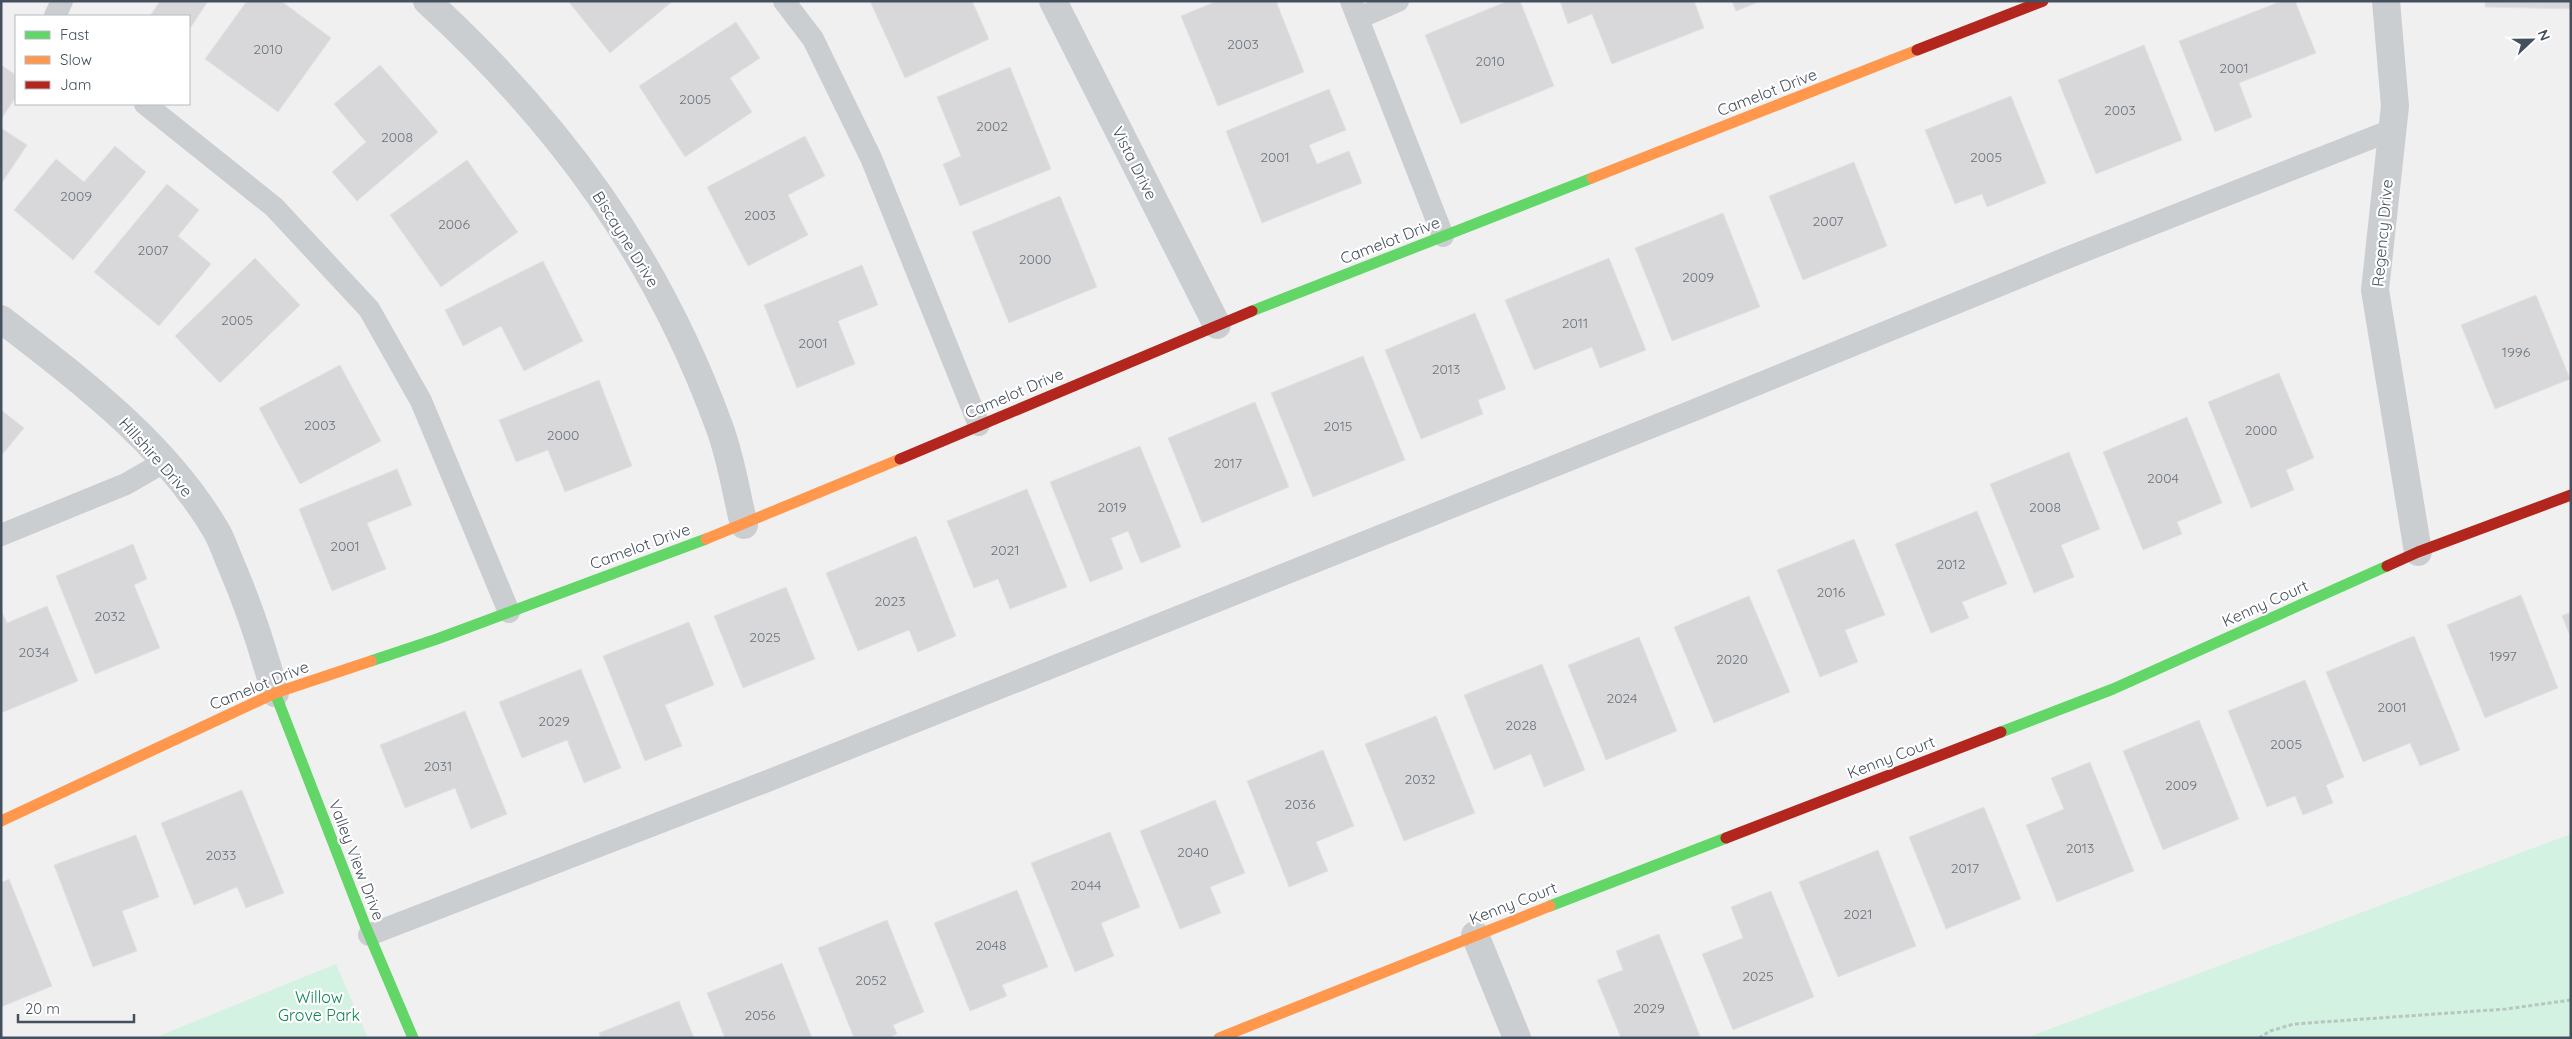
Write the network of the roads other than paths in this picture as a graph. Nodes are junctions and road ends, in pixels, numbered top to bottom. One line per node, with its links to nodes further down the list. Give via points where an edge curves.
1 (62, 1): 9 (lane)
2 (427, 1): 18 (street, Biscayne Drive, via 501,74 562,143 620,223 672,312 720,428)
3 (784, 1): 15 (lane, via 813,39 871,158)
4 (1053, 1): 14 (street, Vista Drive)
5 (1398, 1): 8 (lane)
6 (2043, 1): 12 (street, Camelot Drive)
7 (2386, 1): 11 (street, Regency Drive, via 2395,106)
8 (1355, 9): 12 (lane)
9 (55, 15)
10 (146, 105): 21 (lane, via 274,206 369,309 421,401)
11 (2392, 130): 20 (street, Regency Drive, via 2375,290); 24 (lane, via 779,776)
12 (1444, 236): 14 (street, Camelot Drive)
13 (1, 319): 16 (street, Hillshire Drive, via 127,422)
14 (1217, 325): 15 (street, Camelot Drive)
15 (979, 425): 18 (street, Camelot Drive)
16 (164, 462): 19 (lane, via 126,484); 22 (street, Hillshire Drive, via 217,532 254,618)
17 (2571, 496): 20 (street, Kenny Court)
18 (744, 525): 21 (street, Camelot Drive)
19 (1, 535)
20 (2418, 552): 25 (street, Kenny Court, via 2113,689)
21 (510, 612): 22 (street, Camelot Drive)
22 (275, 693): 23 (street, Camelot Drive); 24 (street, Valley View Drive)
23 (1, 821)
24 (369, 935): 26 (street, Valley View Drive)
25 (1475, 935): 27 (street, Kenny Court); 28 (street)
26 (413, 1038)
27 (1219, 1038)
28 (1517, 1038)

